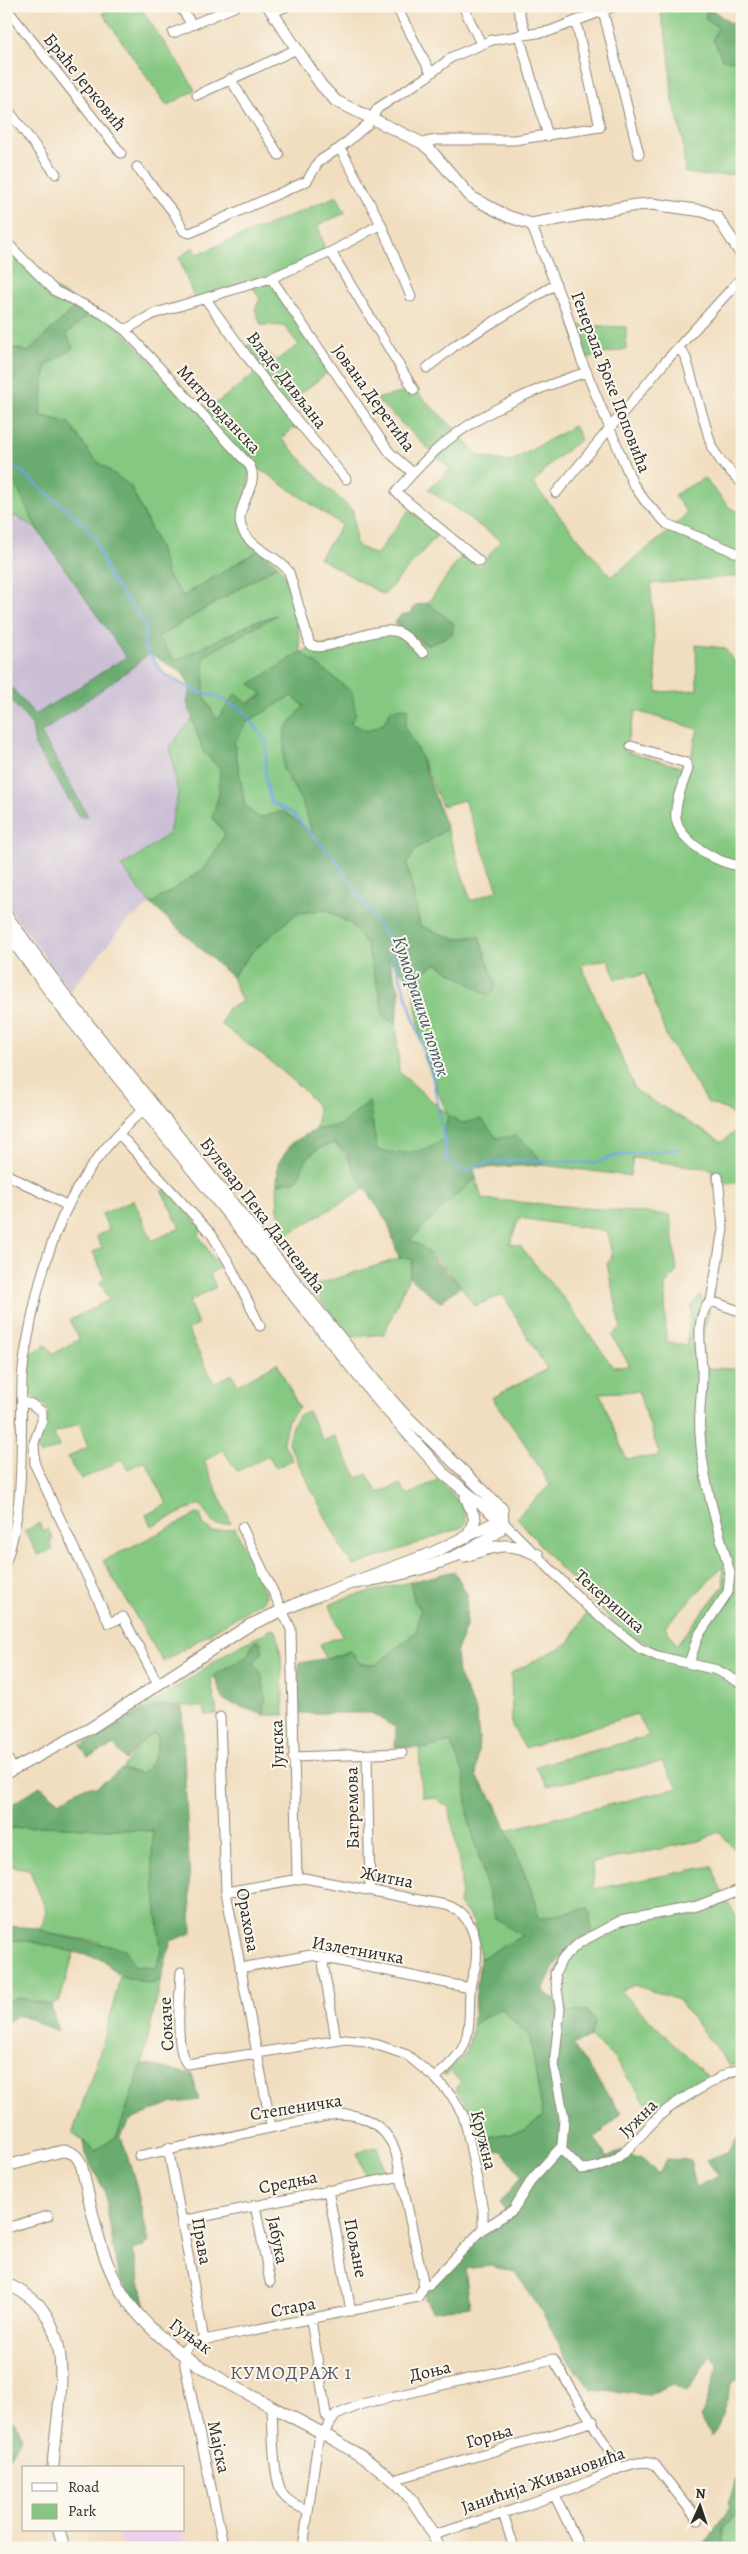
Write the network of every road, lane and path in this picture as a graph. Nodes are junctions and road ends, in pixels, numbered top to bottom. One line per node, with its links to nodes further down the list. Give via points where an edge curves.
1 (180, 6): 12 (street)
2 (236, 6): 12 (street)
3 (287, 6): 9 (street)
4 (396, 6): 17 (street)
5 (463, 6): 15 (street)
6 (517, 6): 14 (street)
7 (615, 6): 10 (street)
8 (6, 8): 25 (street, Браће Јерковић)
9 (270, 9): 16 (street)
10 (603, 11): 11 (street); 26 (street)
11 (576, 22): 14 (street, via 550,31); 22 (street, via 601,125 598,129)
12 (192, 25): 13 (street)
13 (173, 33)
14 (523, 35): 15 (street); 22 (street)
15 (480, 44): 17 (street, via 452,57)
16 (297, 49): 18 (street); 21 (street, via 336,101)
17 (430, 73): 21 (street, via 378,108)
18 (230, 79): 19 (street); 27 (street)
19 (197, 94)
20 (6, 107): 29 (street)
21 (372, 118): 23 (street); 24 (street)
22 (548, 136): 23 (street)
23 (422, 143): 31 (street, via 471,197)
24 (340, 148): 28 (street, via 319,161 307,180 188,233); 30 (street)
25 (121, 153)
26 (639, 154)
27 (279, 155)
28 (137, 167)
29 (56, 174)
30 (382, 224): 33 (street); 38 (street)
31 (531, 224): 34 (street, via 641,205 703,211 717,217); 37 (street, Генерала Ђоке Поповића)
32 (6, 242): 40 (street, Митровданска, via 55,291 103,314)
33 (331, 252): 36 (street); 44 (street)
34 (742, 255)
35 (742, 277): 41 (street)
36 (271, 278): 39 (street); 46 (street, Јована Деретића, via 386,448)
37 (556, 284): 42 (street, via 456,344); 43 (street, Генерала Ђоке Поповића)
38 (410, 297)
39 (205, 298): 40 (street, via 153,314); 47 (street, Владе Дивљана, via 279,399)
40 (126, 330): 52 (street, Митровданска, via 252,469 252,482 240,514 241,526 248,538 289,572 310,645 319,647 372,632 390,631 404,635)
41 (679, 347): 45 (street); 48 (street, via 686,358 712,448)
42 (428, 368)
43 (587, 372): 45 (street, Генерала Ђоке Поповића); 46 (street, via 540,387 499,409 434,452)
44 (414, 390)
45 (610, 430): 49 (street); 50 (street, Генерала Ђоке Поповића, via 633,484 660,518 675,528)
46 (413, 473): 51 (street, Јована Деретића, via 396,492)
47 (346, 479)
48 (742, 483)
49 (556, 494)
50 (742, 555)
51 (479, 561)
52 (423, 653)
53 (631, 746): 54 (street, via 686,763 688,769 676,812 678,825 713,858)
54 (742, 866)
55 (6, 915): 57 (street, Булевар Пека Дапчевића)
56 (6, 932): 57 (street, Булевар Пека Дапчевића)
57 (65, 1004): 58 (street, Булевар Пека Дапчевића)
58 (148, 1106): 59 (street); 67 (street, Булевар Пека Дапчевића, via 378,1400); 68 (street, Булевар Пека Дапчевића, via 380,1388 499,1504)
59 (119, 1134): 62 (street); 65 (street, via 212,1236)
60 (6, 1174): 62 (street)
61 (718, 1177): 63 (street, via 724,1229)
62 (66, 1205): 66 (street, via 39,1284 26,1352)
63 (711, 1301): 64 (street); 76 (street, via 703,1314 701,1328 703,1391 700,1433 730,1584 698,1636)
64 (742, 1312)
65 (260, 1326)
66 (22, 1402): 72 (street, via 19,1501 14,1536); 77 (street, via 42,1412 35,1438 34,1461 79,1562 109,1623 123,1616)
67 (462, 1491): 68 (street, Булевар Пека Дапчевића); 70 (street, via 475,1519)
68 (503, 1522): 70 (street, via 492,1524); 71 (street, Текеришка); 73 (street, via 496,1533)
69 (242, 1527): 75 (street)
70 (466, 1538): 74 (street)
71 (538, 1556): 73 (street, via 524,1548 509,1545); 76 (street, Текеришка, via 589,1608 634,1644 657,1656)
72 (6, 1561)
73 (440, 1564): 74 (street)
74 (354, 1583): 75 (street)
75 (283, 1610): 77 (street, via 226,1638); 83 (street, Јунска, via 292,1634)
76 (689, 1663): 78 (street, Текеришка, via 717,1670)
77 (158, 1684): 84 (street, via 91,1728)
78 (742, 1684)
79 (220, 1717): 88 (street, Орахова)
80 (402, 1753): 82 (street)
81 (6, 1755): 84 (street)
82 (367, 1755): 83 (street); 87 (street, Багремова)
83 (293, 1757): 85 (street, Јунска)
84 (10, 1772)
85 (297, 1878): 87 (street, Житна); 88 (street, Житна)
86 (742, 1889): 99 (street, via 697,1906 620,1921 569,1950 556,1970 560,2009 554,2065 565,2131)
87 (370, 1890): 92 (street, Житна, via 458,1909 476,1942)
88 (226, 1892): 90 (street, Орахова)
89 (322, 1958): 90 (street, Излетничка, via 299,1956); 92 (street, Излетничка); 93 (street)
90 (240, 1968): 94 (street, Орахова)
91 (181, 1972): 94 (street, Сокаче, via 180,2038 186,2062 192,2065)
92 (470, 1988): 96 (street, Житна, via 465,2042 455,2059)
93 (336, 2040): 94 (street, Кружна); 96 (street, Кружна, via 366,2041 398,2050 413,2058)
94 (256, 2054): 97 (street, Орахова)
95 (742, 2070): 99 (street, Јужна, via 729,2073 664,2112 624,2155 605,2165 581,2169)
96 (435, 2078): 108 (street, Кружна, via 463,2115 483,2210)
97 (271, 2126): 98 (street, Степеничка); 102 (street, Степеничка, via 345,2113 359,2116 374,2123 390,2140)
98 (168, 2148): 100 (street, Степеничка); 106 (street, Права)
99 (560, 2149): 108 (street, via 532,2180 513,2210)
100 (139, 2156)
101 (6, 2166): 115 (street, Гуњак, via 62,2151 77,2156 100,2247 110,2272 144,2321)
102 (402, 2176): 103 (street, Средња); 111 (street, Степеничка)
103 (328, 2190): 104 (street, Средња); 112 (street, Пољане)
104 (255, 2205): 106 (street, Средња); 110 (street, Јабука)
105 (48, 2216): 107 (street)
106 (182, 2221): 114 (street, Права)
107 (6, 2228)
108 (483, 2229): 111 (street, via 430,2284)
109 (6, 2282): 120 (street, via 38,2305 48,2318 55,2338 61,2374)
110 (270, 2282)
111 (424, 2286): 112 (street, Стара, via 420,2296 414,2300)
112 (351, 2311): 113 (street, Стара)
113 (311, 2320): 114 (street, Стара); 117 (street, via 326,2415)
114 (204, 2340): 115 (street, Стара, via 189,2345)
115 (183, 2354): 116 (street, Гуњак); 130 (street, Мајска)
116 (272, 2406): 119 (street, Гуњак); 124 (street, via 279,2487 292,2503)
117 (331, 2420): 118 (street, Доња, via 353,2406 550,2359 555,2360); 119 (street, Доња)
118 (593, 2421): 121 (street); 122 (street, Горња)
119 (322, 2434): 122 (street, Гуњак); 124 (street, Доња)
120 (52, 2466)
121 (620, 2468): 123 (street, Јанићија Живановића); 126 (street, Јанићија Живановића, via 654,2463)
122 (393, 2480): 128 (street, Гуњак, via 420,2512)
123 (555, 2496): 125 (street, Јанићија Живановића); 134 (street)
124 (308, 2510): 131 (street, Доња)
125 (503, 2513): 128 (street, Јанићија Живановића); 133 (street)
126 (698, 2520)
127 (60, 2532): 129 (street)
128 (433, 2535): 132 (street, Гуњак)
129 (64, 2548)
130 (224, 2548)
131 (303, 2548)
132 (439, 2548)
133 (514, 2548)
134 (580, 2548)

